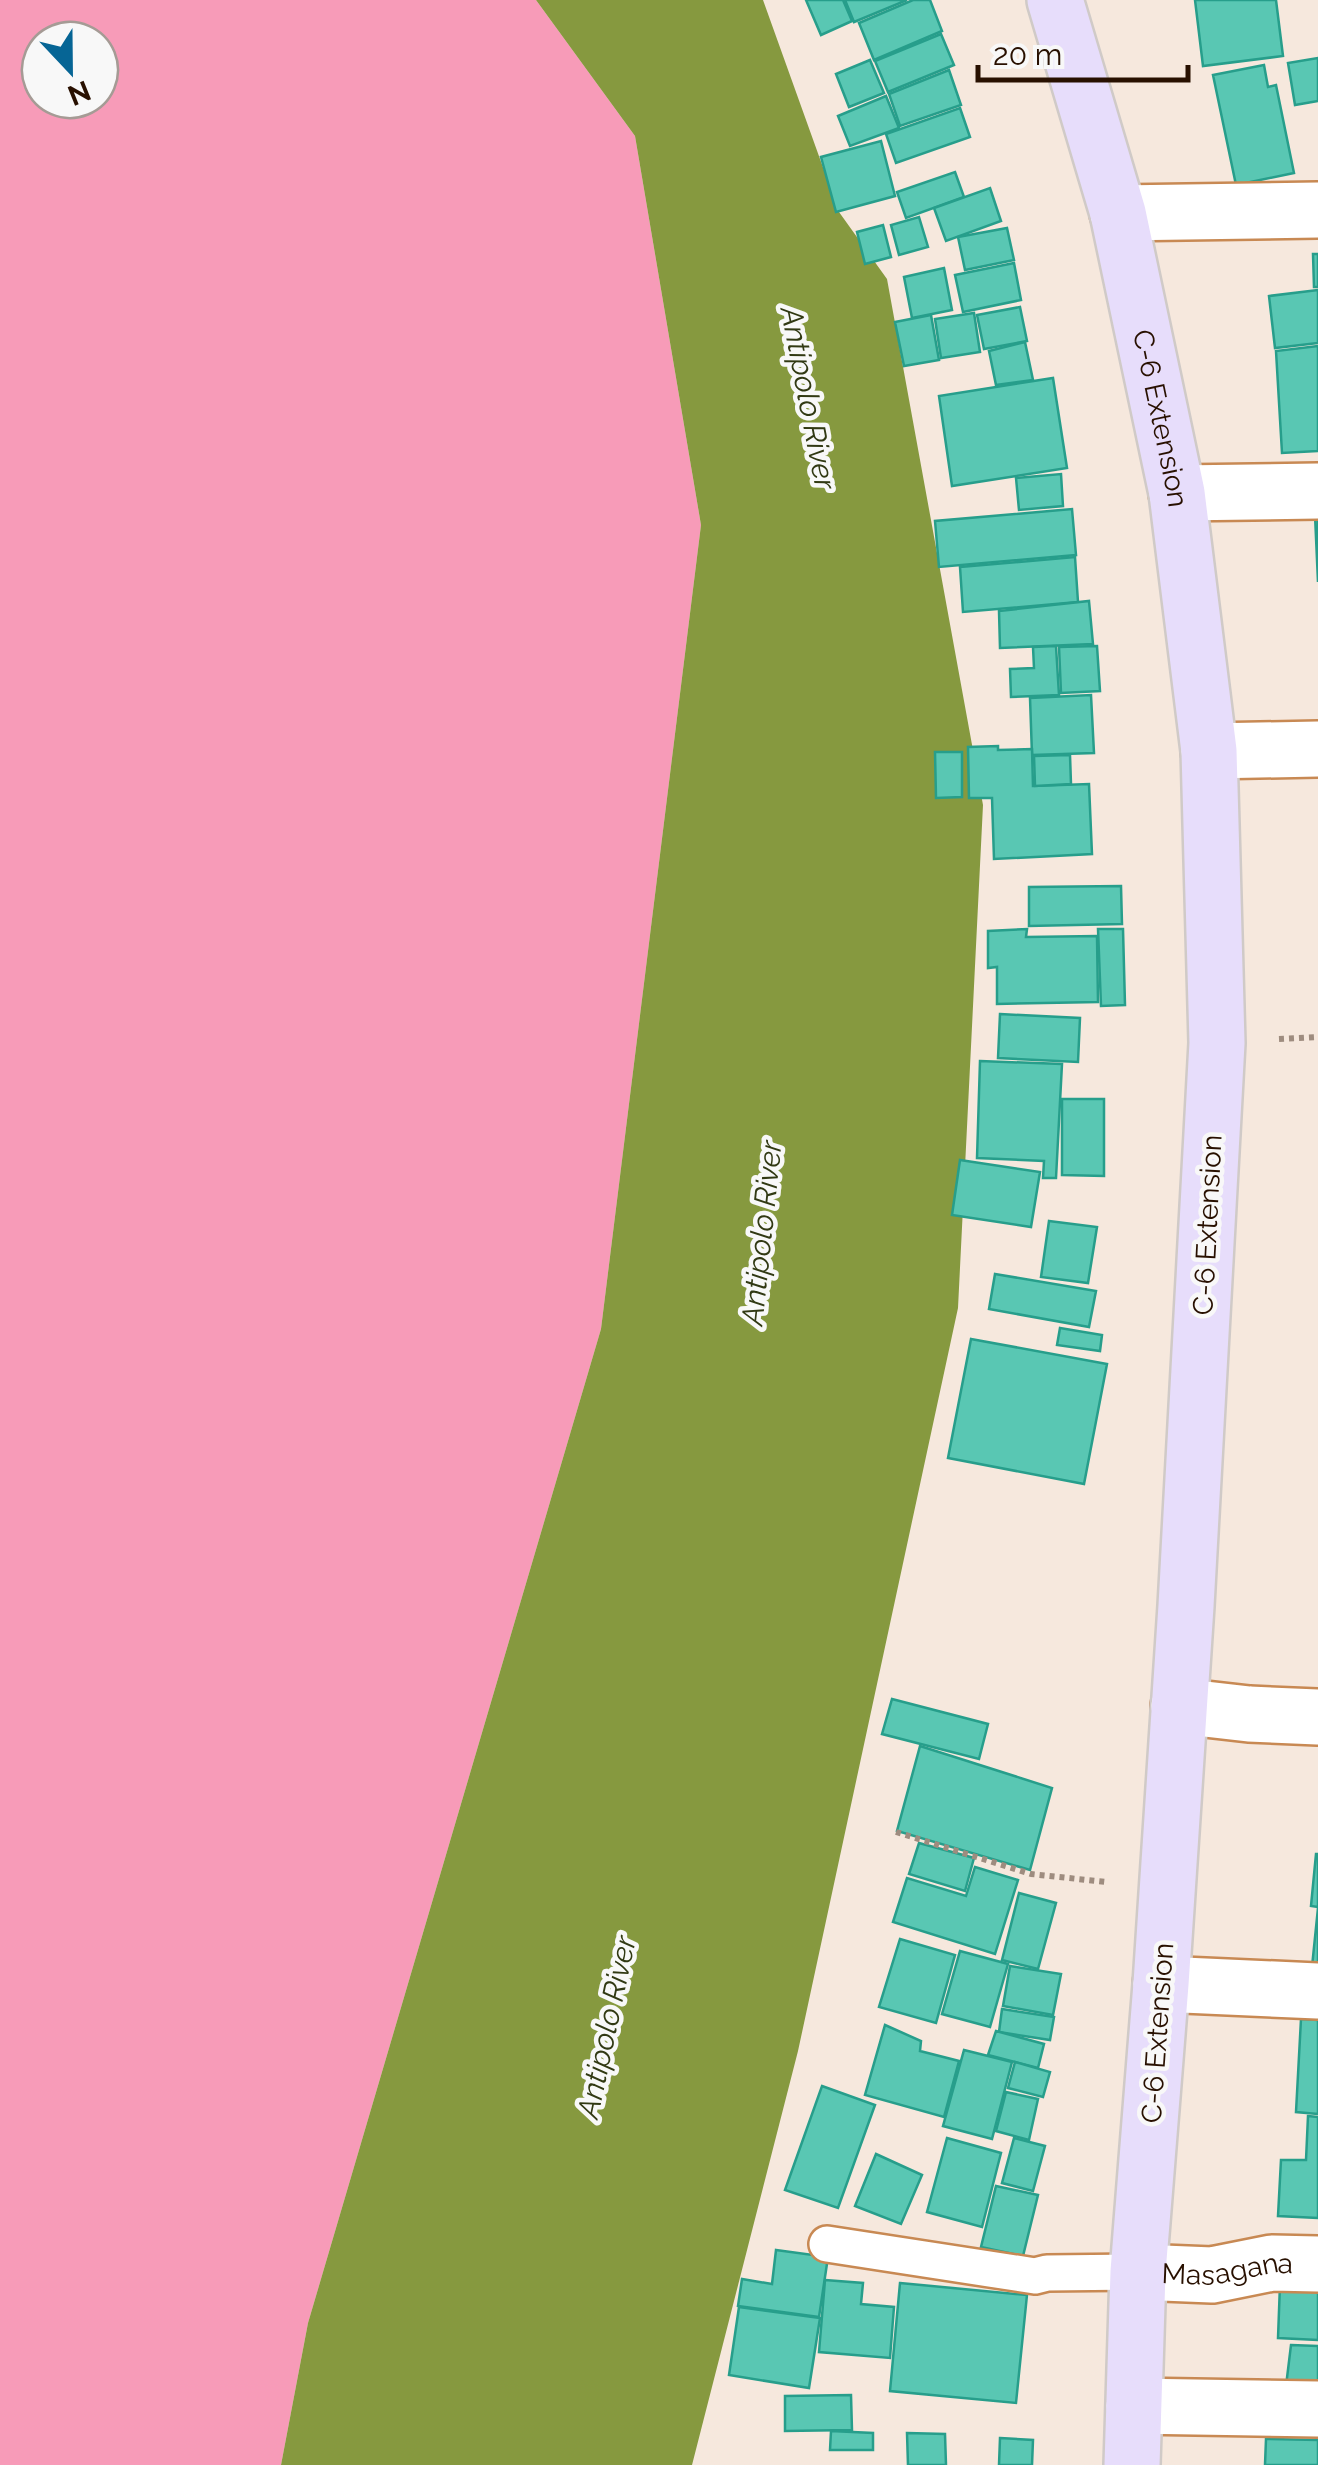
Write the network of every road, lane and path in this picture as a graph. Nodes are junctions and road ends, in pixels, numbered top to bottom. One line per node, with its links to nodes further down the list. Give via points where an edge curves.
1 (1056, 0): 3 (main road, C-6 Extension)
2 (1318, 210): 3 (street)
3 (1118, 213): 5 (main road, C-6 Extension)
4 (1318, 492): 5 (street)
5 (1177, 493): 7 (main road, C-6 Extension)
6 (1318, 749): 7 (street)
7 (1208, 751): 8 (main road, C-6 Extension, via 1218,1043)
8 (1179, 1706): 9 (street); 11 (main road, C-6 Extension)
9 (1318, 1717)
10 (896, 1832): 11 (path, via 1031,1874 1100,1883)
11 (1168, 1876): 12 (main road, C-6 Extension)
12 (1161, 1984): 13 (street); 16 (main road, C-6 Extension)
13 (1318, 1991)
14 (827, 2244): 16 (lane, via 1034,2276)
15 (1318, 2264): 16 (street, Masagana, via 1272,2263 1212,2274)
16 (1138, 2272): 17 (main road, C-6 Extension)
17 (1134, 2406): 18 (street); 19 (main road, C-6 Extension)
18 (1318, 2409)
19 (1132, 2465)

